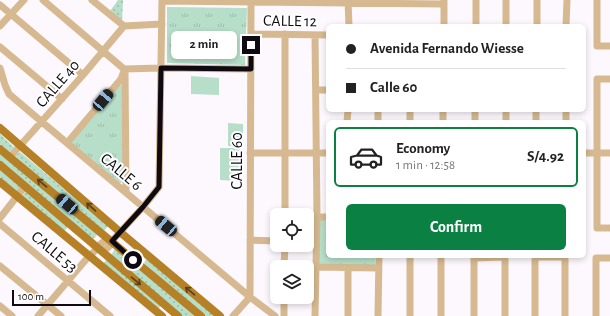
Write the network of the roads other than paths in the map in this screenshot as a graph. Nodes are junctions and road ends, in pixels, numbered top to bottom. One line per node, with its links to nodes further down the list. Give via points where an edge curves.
1 (24, 0): 14 (street)
2 (42, 0): 30 (street)
3 (92, 0): 23 (street)
4 (162, 0): 10 (street); 15 (street)
5 (476, 0): 18 (street)
6 (506, 0): 19 (street)
7 (537, 0): 20 (street)
8 (567, 0): 21 (street)
9 (597, 0): 28 (street, via 597,46)
10 (251, 1): 11 (street); 24 (street, CALLE 60)
11 (348, 1): 12 (street); 16 (street)
12 (444, 2): 17 (street)
13 (0, 5): 14 (street)
14 (12, 15): 22 (street); 35 (street)
15 (162, 24): 23 (street); 32 (street)
16 (349, 24)
17 (444, 24)
18 (476, 24)
19 (506, 24)
20 (537, 24)
21 (566, 24)
22 (0, 26)
23 (124, 26): 30 (street, CALLE 40)
24 (251, 34): 25 (street, CALLE 12); 34 (street, CALLE 60)
25 (285, 34): 26 (street, CALLE 12); 51 (street)
26 (315, 35): 27 (street, CALLE 12); 37 (street)
27 (326, 35)
28 (610, 46)
29 (0, 47): 39 (street)
30 (103, 51): 33 (street); 35 (street, CALLE 40)
31 (0, 68): 40 (street, CALLE 6, via 9,94)
32 (161, 68): 33 (street); 34 (street); 58 (street, via 160,183 157,191)
33 (125, 69): 42 (street, via 121,79); 56 (street)
34 (251, 69): 47 (street, CALLE 60)
35 (83, 75): 39 (street, CALLE 40)
36 (610, 80): 46 (street, via 597,79)
37 (316, 90): 38 (street); 48 (street)
38 (326, 90)
39 (62, 99): 40 (street, CALLE 40)
40 (42, 122): 42 (street, CALLE 6); 43 (street, CALLE 40)
41 (0, 128): 43 (main road)
42 (67, 143): 56 (street, CALLE 6)
43 (20, 146): 52 (street, CALLE 40); 65 (main road, one-way to 43)
44 (0, 149): 52 (main road)
45 (586, 152): 46 (street)
46 (596, 152): 50 (street); 64 (street, via 597,228)
47 (250, 153): 51 (street); 66 (street, CALLE 60)
48 (316, 153): 49 (street); 51 (street); 60 (street)
49 (326, 153)
50 (610, 153)
51 (285, 154): 59 (street)
52 (10, 158): 67 (main road, one-way to 52)
53 (0, 165): 55 (main road)
54 (0, 182): 57 (main road)
55 (25, 186): 57 (street); 70 (main road)
56 (126, 192): 58 (street, CALLE 6)
57 (17, 196): 62 (street); 71 (main road)
58 (143, 207): 65 (street); 85 (street, CALLE 6)
59 (285, 208)
60 (317, 217): 61 (street); 69 (street)
61 (326, 217)
62 (0, 218)
63 (0, 224): 84 (street, CALLE 53)
64 (610, 228)
65 (120, 232): 67 (street); 97 (main road, one-way to 65)
66 (250, 240): 68 (street); 85 (street, CALLE 60)
67 (112, 241): 70 (street, via 106,250); 96 (main road)
68 (270, 241)
69 (316, 242): 81 (street)
70 (97, 249): 71 (street); 89 (main road, one-way to 89)
71 (89, 256): 84 (street); 90 (main road)
72 (379, 258): 83 (street)
73 (410, 258): 104 (street)
74 (441, 258): 105 (street)
75 (474, 258): 106 (street)
76 (504, 258): 107 (street)
77 (535, 258): 108 (street)
78 (565, 258): 109 (street)
79 (610, 258): 110 (street, via 596,258)
80 (0, 266): 87 (street)
81 (316, 267): 82 (street); 101 (street)
82 (348, 268): 83 (street); 102 (street)
83 (378, 268): 103 (street)
84 (68, 280): 87 (street); 94 (street, CALLE 53)
85 (250, 297): 98 (street); 99 (street, CALLE 6)
86 (284, 304): 100 (street)
87 (47, 305): 92 (street); 93 (street)
88 (0, 306): 91 (street)
89 (166, 306): 90 (street); 95 (main road)
90 (159, 315)
91 (12, 316)
92 (38, 316)
93 (60, 316)
94 (110, 316)
95 (178, 316)
96 (201, 316)
97 (220, 316)
98 (233, 316)
99 (275, 316)
100 (284, 316)
101 (315, 316)
102 (348, 316)
103 (378, 316)
104 (410, 316)
105 (441, 316)
106 (474, 316)
107 (504, 316)
108 (535, 316)
109 (565, 316)
110 (596, 316)

